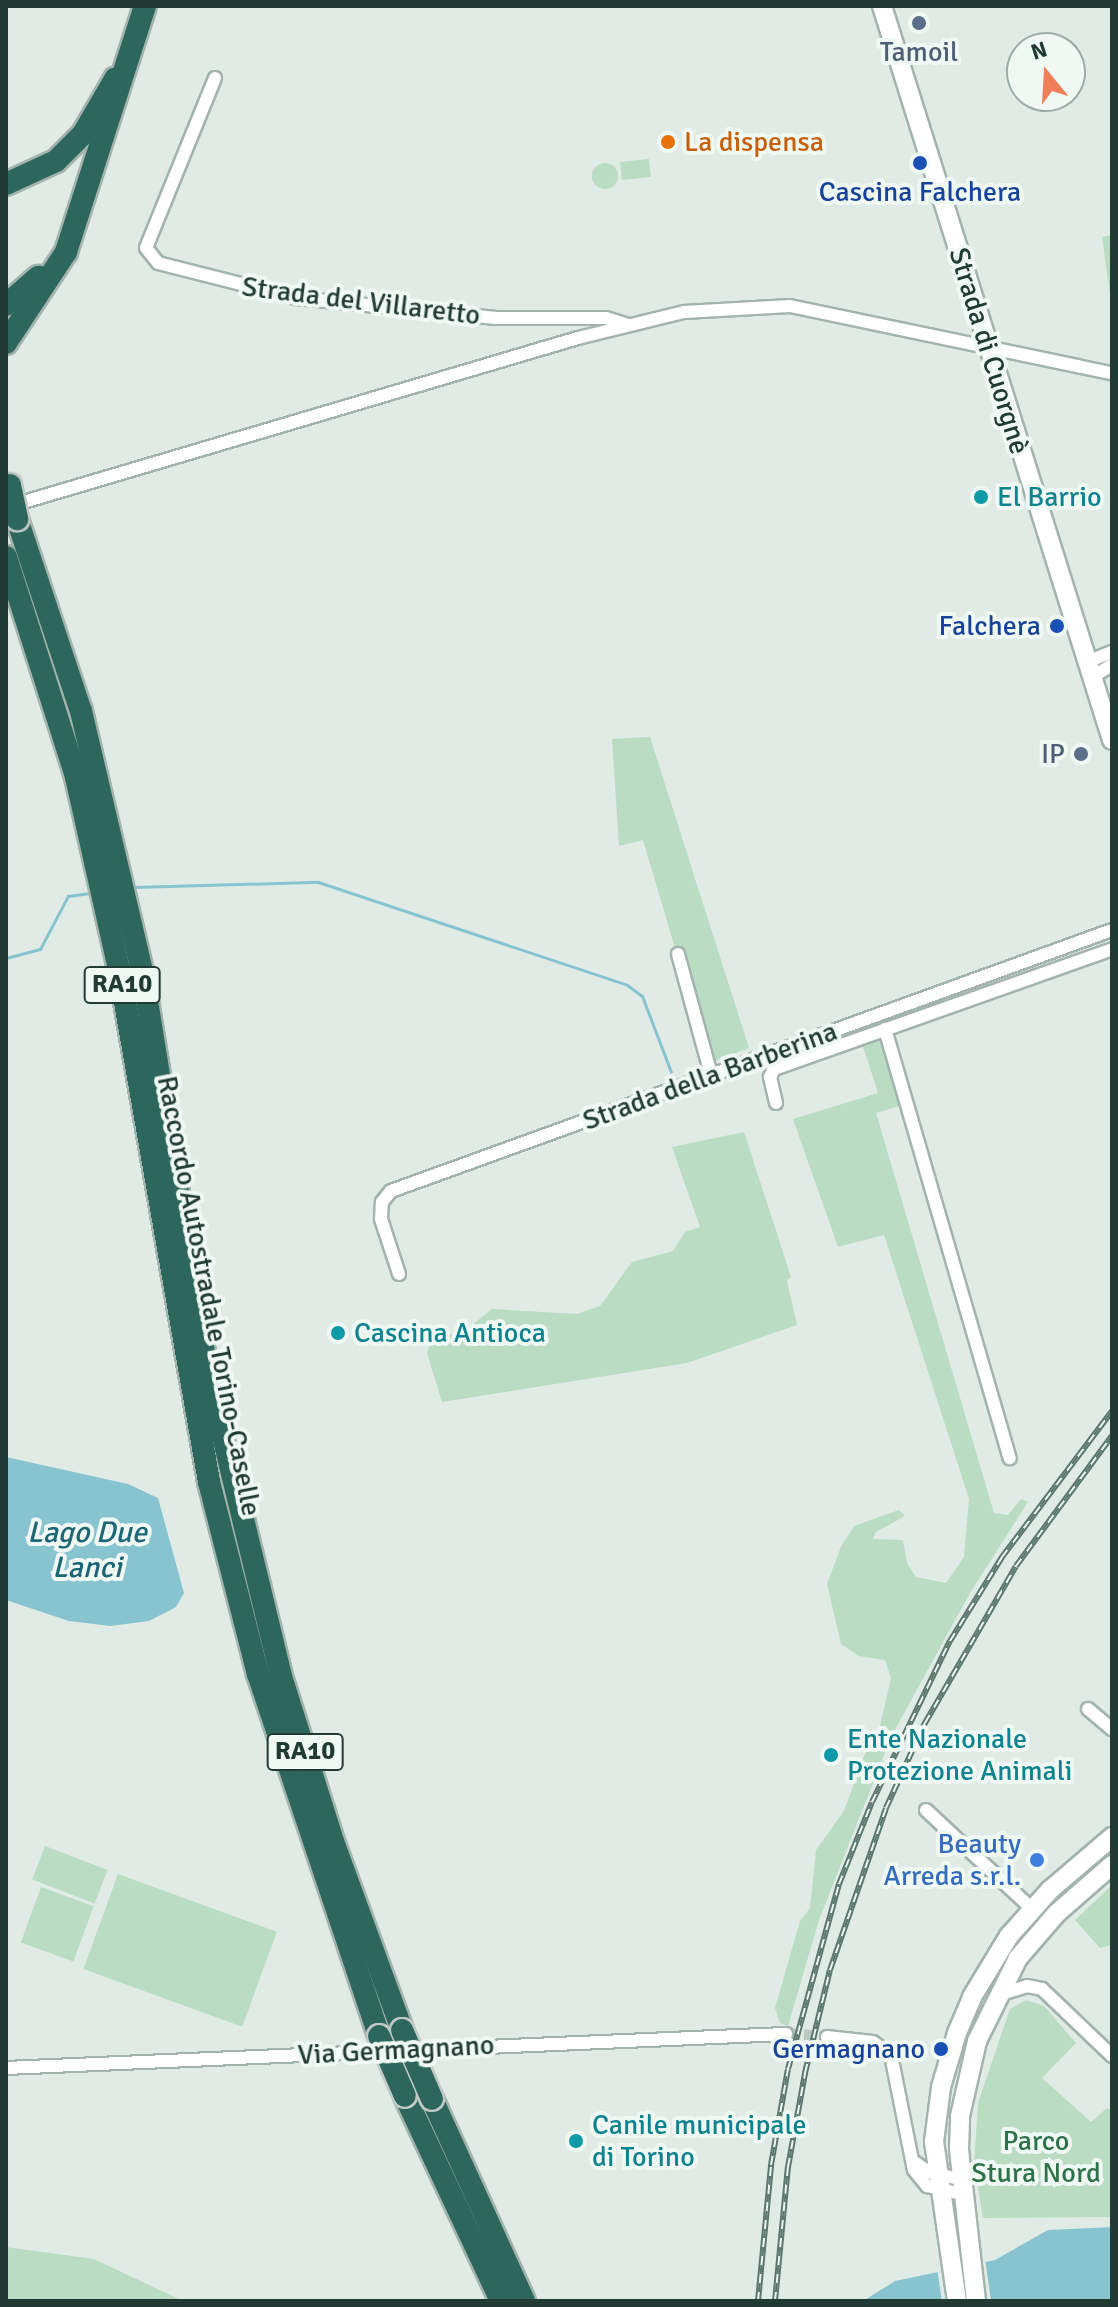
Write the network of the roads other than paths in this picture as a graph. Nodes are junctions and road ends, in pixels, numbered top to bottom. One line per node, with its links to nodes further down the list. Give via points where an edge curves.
1 (145, 6): 3 (highway)
2 (882, 6): 10 (main road, Strada di Cuorgnè)
3 (130, 49): 5 (highway, via 83,134 56,161); 6 (highway)
4 (215, 78): 8 (street, Strada del Villaretto, via 146,248 158,263 296,298 496,318 606,318)
5 (6, 184)
6 (88, 184): 7 (highway, via 53,256); 9 (highway, via 66,252)
7 (6, 305)
8 (626, 324): 10 (street, Strada del Villaretto, via 684,312 790,306); 12 (street, Strada del Villaretto)
9 (6, 343)
10 (988, 346): 11 (street, Strada del Villaretto); 16 (main road, Strada di Cuorgnè)
11 (1112, 373)
12 (12, 503): 25 (highway, Raccordo Autostradale Torino-Caselle / RA10, via 81,711 143,976)
13 (6, 557): 25 (highway, Raccordo Autostradale Torino-Caselle / RA10, via 76,777 120,974)
14 (1112, 652): 16 (street)
15 (1112, 665): 16 (street)
16 (1089, 670): 17 (main road, Strada di Cuorgnè)
17 (1112, 740)
18 (1112, 930): 22 (street, Strada della Barberina)
19 (1112, 949): 21 (street, Strada della Barberina)
20 (678, 954): 22 (street)
21 (885, 1029): 23 (street, Strada della Barberina, via 774,1069 770,1077); 26 (street)
22 (711, 1075): 24 (street, Strada della Barberina, via 391,1191 382,1202 381,1219)
23 (776, 1103)
24 (399, 1274)
25 (206, 1421): 40 (highway, Raccordo Autostradale Torino-Caselle / RA10, bridge, via 229,1467 280,1673 334,1844 402,2030); 40 (highway, Raccordo Autostradale Torino-Caselle / RA10, bridge, via 207,1472 258,1674 379,2036)
26 (1010, 1458)
27 (1088, 1709): 28 (street)
28 (1112, 1729)
29 (926, 1810): 32 (street)
30 (1112, 1837): 32 (main road)
31 (1112, 1865): 33 (main road, via 1038,1934)
32 (1032, 1909): 38 (main road, via 990,1964 957,2033 936,2114)
33 (998, 1995): 36 (street, via 1027,1986 1042,1989); 39 (main road, via 966,2077)
34 (786, 2034): 37 (street, Via Germagnano)
35 (827, 2037): 38 (street, via 873,2042 891,2055 918,2177)
36 (1112, 2056)
37 (6, 2068)
38 (939, 2183): 39 (street); 41 (main road)
39 (960, 2186): 42 (main road)
40 (511, 2296)
41 (957, 2301)
42 (976, 2301)

